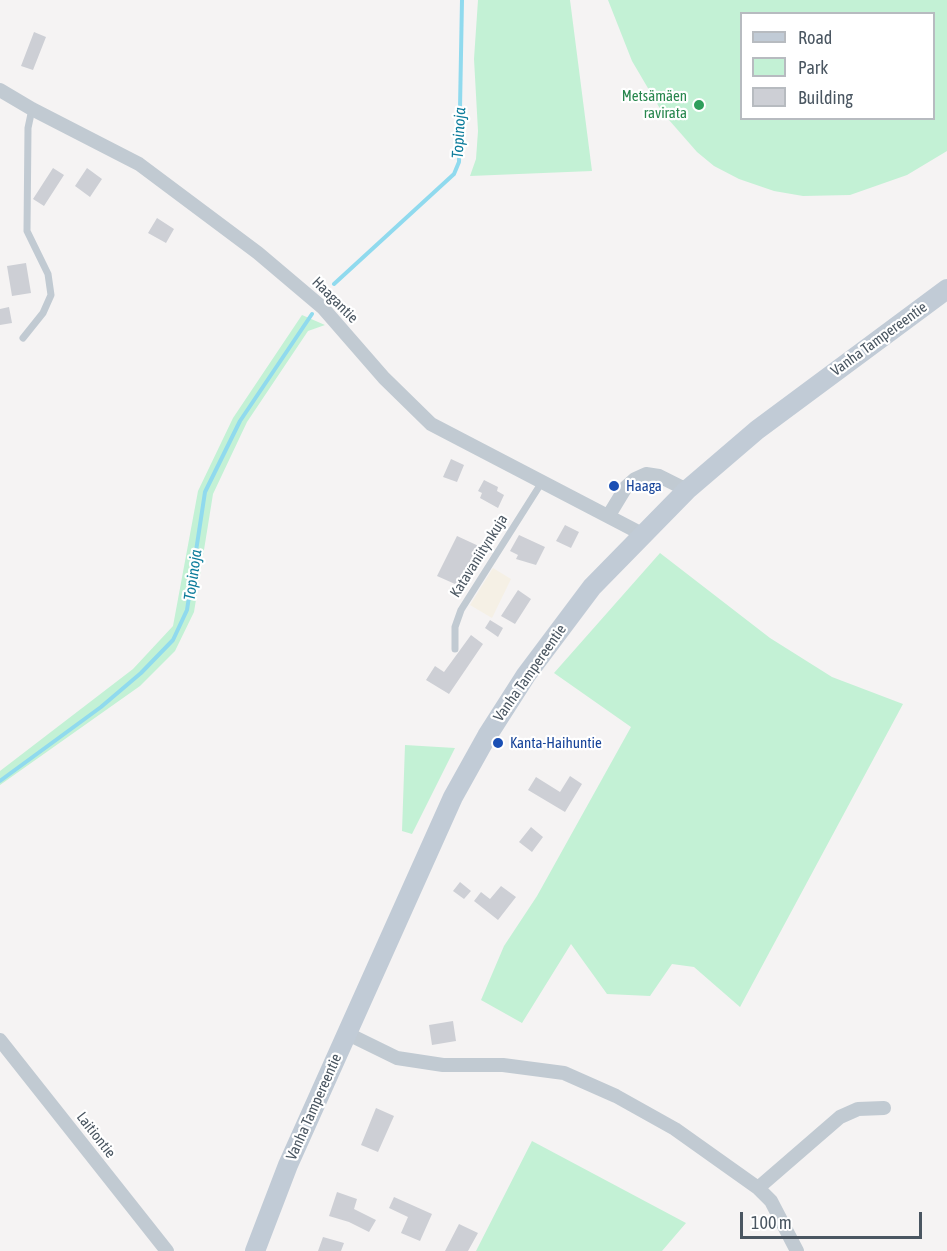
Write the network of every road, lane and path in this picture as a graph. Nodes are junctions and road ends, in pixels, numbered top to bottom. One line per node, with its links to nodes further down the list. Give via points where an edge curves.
1 (0, 90): 2 (street, Haagantie)
2 (32, 109): 4 (lane, via 28,128 27,231 48,274 51,295 44,313); 5 (street, Haagantie, via 139,164 258,253 323,308 384,378 431,424)
3 (947, 289): 6 (main road, Vanha Tampereentie, via 758,430)
4 (23, 338)
5 (542, 482): 7 (street, Haagantie); 9 (lane, Katavaniitynkuja, via 461,610 455,627)
6 (687, 490): 7 (street, via 646,474 626,487); 8 (main road, Vanha Tampereentie)
7 (609, 515): 8 (street, Haagantie)
8 (642, 534): 10 (main road, Vanha Tampereentie, via 592,587 526,675 487,736 453,797)
9 (455, 649)
10 (348, 1034): 13 (street, via 397,1058 564,1073 675,1129); 15 (main road, Vanha Tampereentie, via 288,1165)
11 (0, 1040): 14 (street, Laitiontie)
12 (884, 1108): 13 (street, via 858,1109 840,1118)
13 (758, 1188): 16 (street, via 771,1201)
14 (167, 1251)
15 (255, 1251)
16 (797, 1251)

